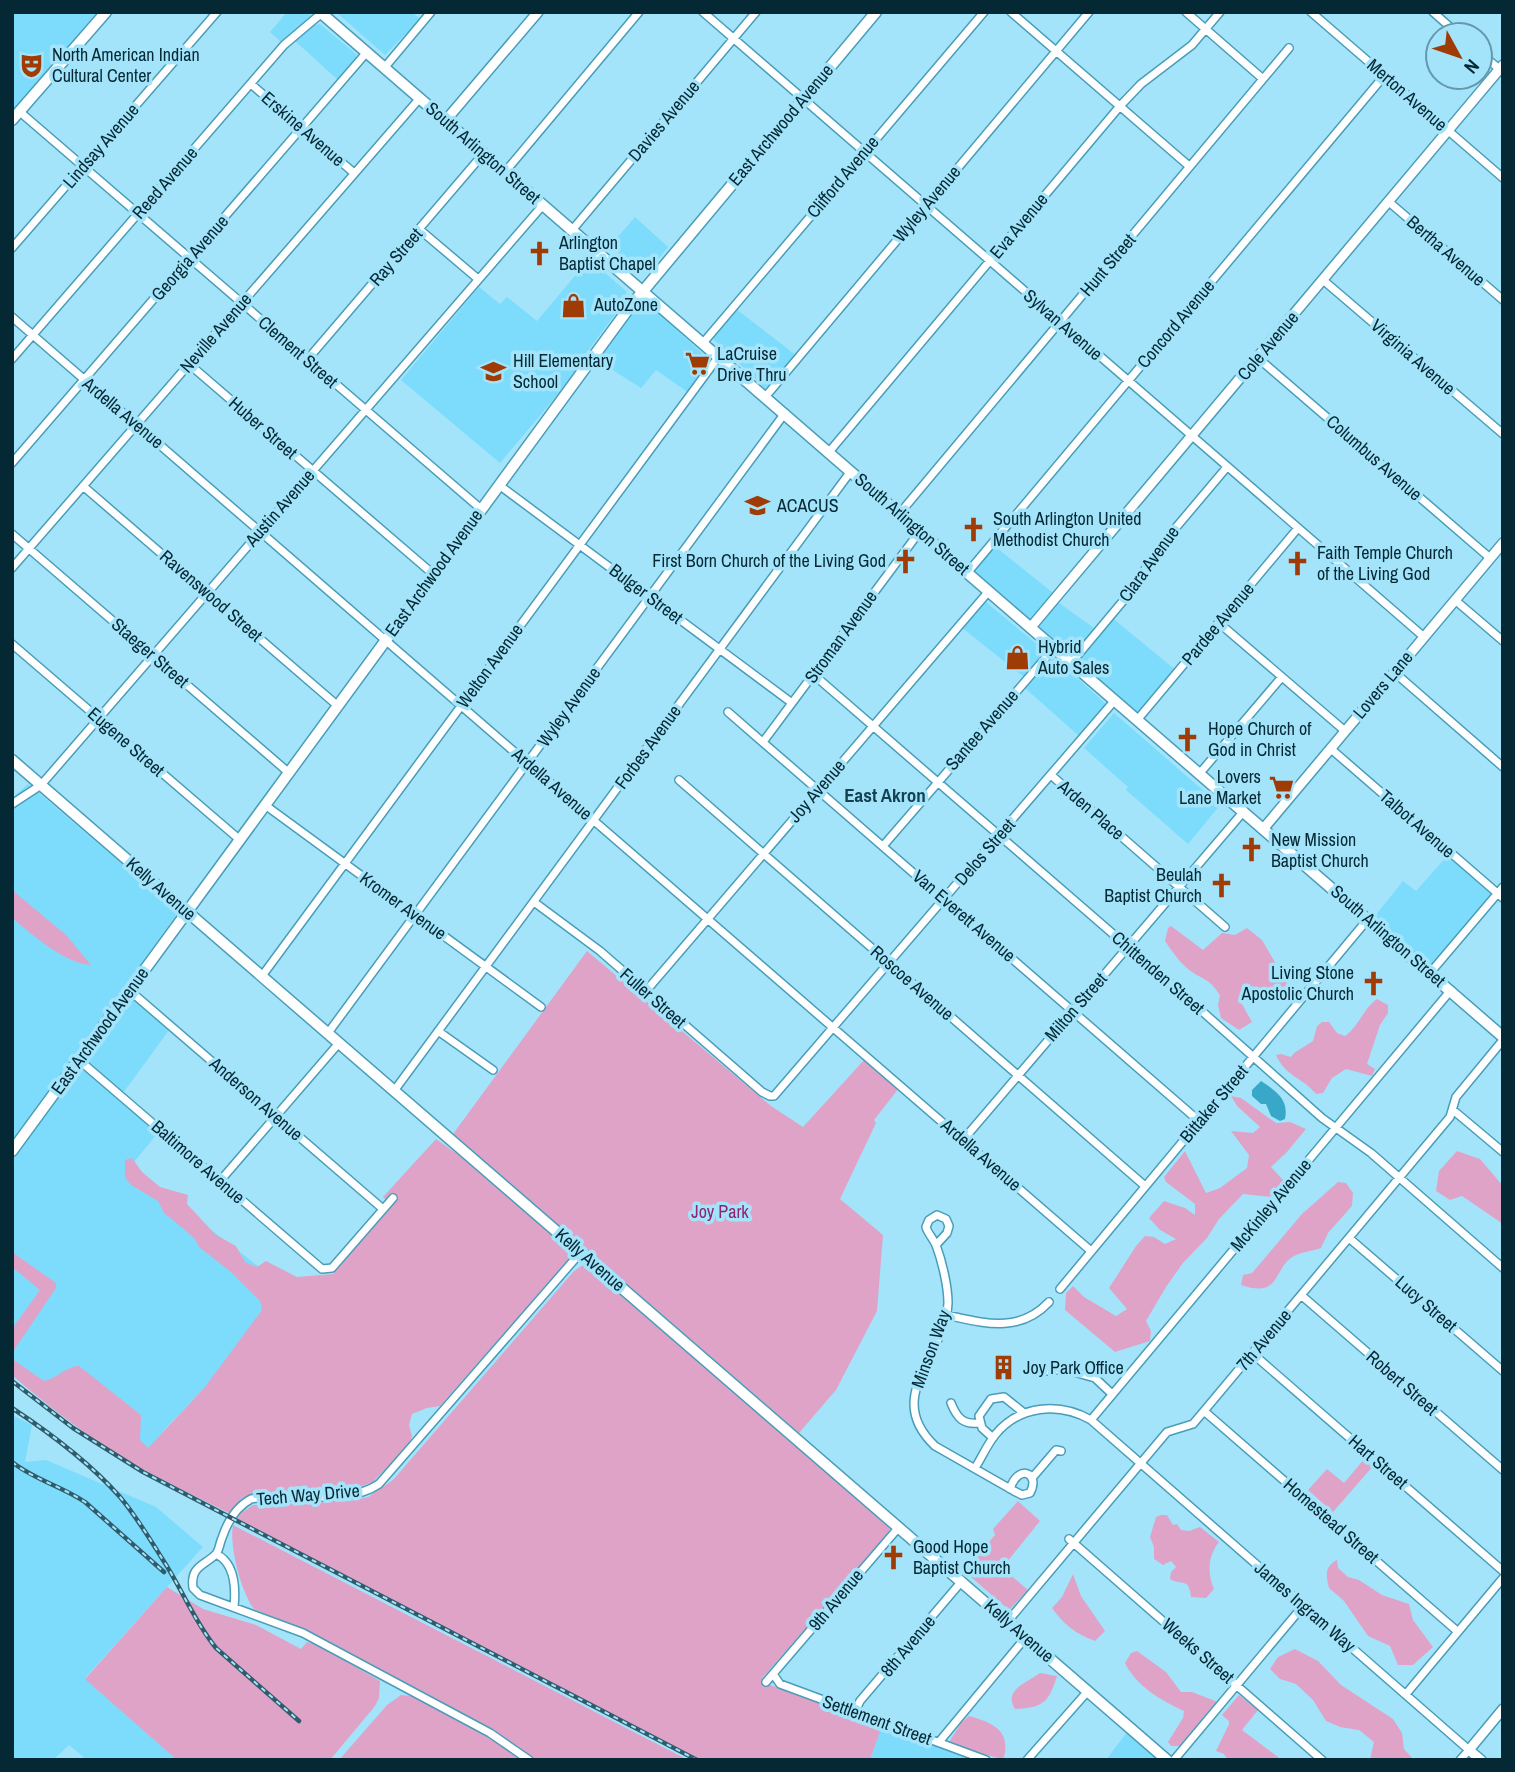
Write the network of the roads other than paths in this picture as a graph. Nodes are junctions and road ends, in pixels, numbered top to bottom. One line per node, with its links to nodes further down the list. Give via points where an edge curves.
1 (106, 12): 29 (main road)
2 (217, 12): 36 (street, Lindsay Avenue)
3 (430, 12): 21 (street)
4 (538, 12): 31 (street)
5 (639, 12): 38 (street)
6 (703, 12): 17 (street, Sylvan Avenue)
7 (755, 12): 17 (street, Davies Avenue)
8 (876, 12): 27 (main road, East Archwood Avenue)
9 (984, 12): 35 (street, Clifford Avenue)
10 (1011, 12): 19 (street)
11 (1089, 12): 19 (street, Wyley Avenue)
12 (1186, 12): 16 (street)
13 (1220, 12): 16 (street, Eva Avenue)
14 (1311, 12): 23 (street, Merton Avenue)
15 (322, 13): 20 (main road, South Arlington Street); 25 (street, Reed Avenue, via 284,45)
16 (1206, 29): 24 (street); 28 (street, Eva Avenue)
17 (733, 39): 27 (street, Sylvan Avenue); 46 (street, Davies Avenue)
18 (1289, 48): 24 (street, Hunt Street)
19 (1056, 51): 28 (street); 43 (street, Wyley Avenue)
20 (367, 52): 21 (main road, South Arlington Street); 32 (street, Georgia Avenue)
21 (384, 66): 26 (main road, South Arlington Street)
22 (1502, 69): 33 (street, Cole Avenue)
23 (1384, 76): 33 (street, Merton Avenue); 65 (street, Concord Avenue)
24 (1263, 79): 37 (street, Hunt Street)
25 (251, 84): 32 (street, Erskine Avenue); 44 (street, Reed Avenue)
26 (419, 98): 31 (main road, South Arlington Street); 39 (street, Neville Avenue)
27 (803, 100): 35 (street, Sylvan Avenue); 52 (main road, East Archwood Avenue)
28 (1120, 106): 37 (street); 49 (street, Eva Avenue)
29 (20, 112): 30 (main road); 36 (street, Clement Street)
30 (12, 120)
31 (446, 120): 34 (main road, South Arlington Street)
32 (302, 128): 39 (street, Erskine Avenue); 48 (street, Georgia Avenue)
33 (1448, 131): 40 (street, Merton Avenue); 41 (street, Cole Avenue)
34 (484, 153): 38 (main road, South Arlington Street); 45 (street, Ray Street)
35 (864, 153): 43 (street, Sylvan Avenue); 58 (street, Clifford Avenue)
36 (83, 166): 44 (street, Clement Street); 47 (street, Lindsay Avenue)
37 (1189, 166): 56 (street, Hunt Street)
38 (505, 172): 42 (main road, South Arlington Street)
39 (354, 173): 54 (street, Neville Avenue)
40 (1503, 178)
41 (1389, 202): 51 (street, Cole Avenue); 53 (street, Bertha Avenue)
42 (542, 205): 46 (main road, South Arlington Street); 50 (street, Austin Avenue)
43 (925, 206): 49 (street, Sylvan Avenue); 66 (street, Wyley Avenue)
44 (138, 214): 48 (street, Clement Street); 57 (street, Reed Avenue)
45 (419, 229): 50 (street); 62 (street, Ray Street)
46 (573, 229): 52 (main road, South Arlington Street)
47 (12, 248)
48 (189, 258): 54 (street, Clement Street); 64 (street, Georgia Avenue)
49 (990, 262): 56 (street, Sylvan Avenue); 72 (street, Eva Avenue)
50 (478, 279): 67 (street, Austin Avenue)
51 (1323, 279): 60 (street, Cole Avenue); 70 (street, Virginia Avenue)
52 (643, 291): 58 (main road, South Arlington Street); 77 (main road, East Archwood Avenue)
53 (1503, 300)
54 (242, 303): 62 (street, Clement Street); 63 (street, Neville Avenue)
55 (12, 317): 57 (street, Ardella Avenue)
56 (1060, 322): 65 (street, Sylvan Avenue); 80 (street, Hunt Street)
57 (33, 335): 61 (street, Reed Avenue); 64 (street, Ardella Avenue)
58 (704, 343): 59 (main road, South Arlington Street)
59 (719, 356): 66 (main road, South Arlington Street); 86 (street, Welton Avenue)
60 (1258, 358): 71 (street, Cole Avenue); 88 (street, Columbus Avenue)
61 (12, 359)
62 (307, 360): 67 (street, Clement Street)
63 (189, 364): 69 (street, Neville Avenue); 75 (street, Huber Street)
64 (84, 380): 69 (street, Ardella Avenue); 73 (street, Georgia Avenue)
65 (1128, 381): 71 (street, Sylvan Avenue); 90 (street, Concord Avenue)
66 (766, 396): 68 (main road, South Arlington Street)
67 (365, 410): 75 (street, Austin Avenue); 79 (street, Clement Street)
68 (785, 414): 72 (main road, South Arlington Street); 94 (street, Wyley Avenue)
69 (137, 425): 78 (street, Neville Avenue); 82 (street, Ardella Avenue)
70 (1503, 434)
71 (1192, 436): 74 (street, Sylvan Avenue); 97 (street, Cole Avenue)
72 (829, 452): 76 (main road, South Arlington Street)
73 (12, 463)
74 (1227, 467): 81 (street, Sylvan Avenue); 105 (street, Clara Avenue)
75 (313, 471): 82 (street, Austin Avenue); 91 (street, Huber Street)
76 (851, 471): 80 (main road, South Arlington Street); 103 (street, Forbes Avenue)
77 (499, 485): 79 (main road, East Archwood Avenue); 86 (street, Bulger Street)
78 (83, 486): 87 (street, Neville Avenue); 93 (street, Ravenswood Street)
79 (481, 509): 91 (main road, East Archwood Avenue)
80 (900, 513): 83 (main road, South Arlington Street)
81 (1298, 528): 96 (street, Pardee Avenue); 98 (street, Sylvan Avenue)
82 (260, 531): 93 (street, Austin Avenue); 99 (street, Ardella Avenue)
83 (920, 531): 90 (main road, South Arlington Street); 107 (street, Stroman Avenue)
84 (12, 534): 87 (street, Staeger Street)
85 (1503, 543): 88 (street, Lovers Lane)
86 (580, 545): 94 (street, Bulger Street); 112 (street, Welton Avenue)
87 (29, 549): 89 (street, Neville Avenue); 104 (street, Staeger Street)
88 (1490, 558): 95 (street, Lovers Lane)
89 (12, 568)
90 (968, 572): 92 (main road, South Arlington Street)
91 (433, 574): 99 (main road, East Archwood Avenue)
92 (989, 591): 97 (main road, South Arlington Street); 116 (street, Joy Avenue)
93 (207, 593): 104 (street, Austin Avenue); 111 (street, Ravenswood Street)
94 (650, 597): 103 (street, Bulger Street); 121 (street, Wyley Avenue)
95 (1455, 600): 98 (street, Lovers Lane); 100 (street)
96 (1219, 623): 108 (street); 115 (street, Pardee Avenue)
97 (1031, 627): 102 (main road, South Arlington Street)
98 (1424, 636): 106 (street, Lovers Lane)
99 (386, 639): 111 (main road, East Archwood Avenue); 112 (street, Ardella Avenue)
100 (1503, 641)
101 (12, 644): 114 (street, Eugene Street)
102 (1055, 647): 105 (main road, South Arlington Street); 127 (street, Santee Avenue)
103 (720, 650): 110 (street, Bulger Street); 133 (street, Forbes Avenue)
104 (153, 656): 114 (street, Austin Avenue); 123 (street, Staeger Street)
105 (1072, 662): 109 (main road, South Arlington Street)
106 (1394, 672): 117 (street, Lovers Lane); 122 (street)
107 (814, 675): 110 (street, Stroman Avenue); 116 (street, Chittenden Street)
108 (1281, 678): 117 (street); 124 (street)
109 (1115, 699): 115 (main road, South Arlington Street); 125 (street, Delos Street)
110 (792, 703): 118 (street, Stroman Avenue)
111 (338, 705): 123 (main road, East Archwood Avenue)
112 (462, 705): 121 (street, Ardella Avenue); 139 (street, Welton Avenue)
113 (728, 712): 118 (street, Van Everett Avenue)
114 (99, 719): 128 (street, Austin Avenue); 136 (street, Eugene Street)
115 (1138, 719): 124 (main road, South Arlington Street)
116 (873, 726): 127 (street, Chittenden Street); 129 (street, Joy Avenue)
117 (1345, 731): 119 (street, Lovers Lane)
118 (763, 742): 129 (street, Van Everett Avenue)
119 (1331, 749): 134 (street, Lovers Lane); 141 (street, Talbot Avenue)
120 (12, 760): 128 (main road, Kelly Avenue)
121 (528, 762): 133 (street, Ardella Avenue); 145 (street, Wyley Avenue)
122 (1503, 767)
123 (288, 772): 131 (main road, East Archwood Avenue)
124 (1200, 773): 132 (main road, South Arlington Street)
125 (1051, 775): 135 (street, Delos Street); 140 (street, Arden Place)
126 (680, 780): 138 (street, Roscoe Avenue)
127 (938, 782): 135 (street, Chittenden Street); 137 (street, Santee Avenue)
128 (41, 785): 130 (street, Austin Avenue); 144 (main road, Kelly Avenue)
129 (818, 790): 137 (street, Van Everett Avenue); 138 (street, Joy Avenue)
130 (12, 804)
131 (265, 805): 136 (main road, East Archwood Avenue); 139 (street, Kromer Avenue)
132 (1244, 811): 134 (main road, South Arlington Street); 140 (street, Milton Street)
133 (594, 820): 143 (street, Forbes Avenue); 146 (street, Ardella Avenue)
134 (1264, 828): 147 (main road, South Arlington Street)
135 (999, 836): 142 (street, Delos Street); 149 (street, Chittenden Street)
136 (240, 840): 144 (main road, East Archwood Avenue)
137 (883, 846): 142 (street, Van Everett Avenue)
138 (764, 854): 146 (street, Joy Avenue); 150 (street, Roscoe Avenue)
139 (345, 864): 145 (street, Kromer Avenue); 153 (street, Welton Avenue)
140 (1179, 887): 148 (street, Arden Place); 149 (street, Milton Street)
141 (1501, 893): 152 (street)
142 (944, 899): 150 (street, Delos Street); 158 (street, Van Everett Avenue)
143 (534, 902): 151 (street, Forbes Avenue); 156 (street, Fuller Street)
144 (187, 912): 153 (main road, Kelly Avenue); 154 (main road, East Archwood Avenue)
145 (415, 915): 151 (street, Kromer Avenue); 161 (street, Wyley Avenue)
146 (708, 919): 156 (street, Joy Avenue); 159 (street, Ardella Avenue)
147 (1368, 919): 152 (main road, South Arlington Street); 164 (street, Bittaker Street)
148 (1225, 927)
149 (1128, 947): 158 (street, Milton Street); 164 (street, Chittenden Street)
150 (889, 963): 159 (street, Delos Street); 167 (street, Roscoe Avenue)
151 (486, 967): 157 (street, Kromer Avenue); 160 (street, Forbes Avenue)
152 (1430, 973): 155 (main road, South Arlington Street)
153 (262, 976): 161 (main road, Kelly Avenue)
154 (129, 990): 165 (main road, East Archwood Avenue); 171 (street, Anderson Avenue)
155 (1451, 990): 162 (main road, South Arlington Street); 173 (street, McKinley Avenue)
156 (646, 991): 169 (street, Fuller Street)
157 (541, 1007)
158 (1073, 1011): 167 (street, Milton Street); 172 (street, Van Everett Avenue)
159 (834, 1027): 169 (street, Delos Street); 174 (street, Ardella Avenue)
160 (438, 1031): 166 (street); 168 (street, Forbes Avenue)
161 (328, 1033): 163 (main road, Kelly Avenue)
162 (1503, 1038): 170 (street, 7th Avenue, via 1456,1097)
163 (339, 1044): 168 (main road, Kelly Avenue); 171 (street)
164 (1253, 1056): 172 (street, Bittaker Street); 173 (street, Chittenden Street)
165 (79, 1060): 175 (main road, East Archwood Avenue); 178 (street, Baltimore Avenue)
166 (493, 1070)
167 (1018, 1075): 174 (street, Milton Street); 179 (street, Roscoe Avenue)
168 (394, 1091): 185 (main road, Kelly Avenue)
169 (770, 1096)
170 (1452, 1110): 176 (street); 177 (street, 7th Avenue)
171 (276, 1117): 178 (street); 181 (street, Anderson Avenue)
172 (1199, 1121): 179 (street, Bittaker Street)
173 (1334, 1128): 177 (street, Chittenden Street); 194 (street, McKinley Avenue)
174 (962, 1140): 184 (street, Ardella Avenue)
175 (12, 1151)
176 (1503, 1152)
177 (1398, 1178): 182 (street, 7th Avenue); 186 (street, Chittenden Street)
178 (220, 1181): 181 (street, Baltimore Avenue, via 327,1270)
179 (1145, 1186): 184 (street, Bittaker Street)
180 (393, 1198): 181 (street)
181 (383, 1209)
182 (1349, 1238): 188 (street, 7th Avenue); 193 (street, Lucy Street)
183 (936, 1245): 190 (street, Minson Way, via 947,1286)
184 (1091, 1251): 187 (street, Bittaker Street)
185 (581, 1252): 207 (main road, Kelly Avenue); 209 (street, Tech Way Drive, via 379,1484 359,1493 251,1499 239,1507)
186 (1503, 1268)
187 (1059, 1289)
188 (1301, 1295): 191 (street, 7th Avenue); 204 (street, Robert Street)
189 (1049, 1302): 190 (street, via 1033,1316 1005,1325)
190 (946, 1315): 203 (street, Minson Way, via 917,1382 916,1415 935,1446)
191 (1253, 1354): 196 (street, 7th Avenue); 210 (street, Hart Street)
192 (1048, 1371): 194 (street, via 1063,1369 1095,1378)
193 (1503, 1371)
194 (1112, 1394): 198 (street, McKinley Avenue)
195 (951, 1403): 199 (street, via 959,1419)
196 (1205, 1412): 202 (street, 7th Avenue, via 1193,1424 1167,1432); 216 (street, Homestead Street)
197 (1024, 1413): 198 (street, via 1061,1409); 199 (street, via 1010,1399 997,1397 983,1407); 200 (street)
198 (1091, 1420): 202 (street)
199 (980, 1423): 200 (street)
200 (993, 1438): 203 (street)
201 (1061, 1451): 205 (street, via 1056,1450)
202 (1140, 1465): 208 (street, 7th Avenue); 214 (street, James Ingram Way)
203 (975, 1468): 206 (street, Minson Way)
204 (1503, 1470)
205 (1032, 1479): 206 (street, via 1019,1474); 206 (street, via 1030,1493 1022,1495)
206 (1010, 1489)
207 (899, 1527): 211 (main road, Kelly Avenue); 218 (street, 9th Avenue)
208 (1072, 1541): 215 (street, 7th Avenue); 220 (street, Weeks Street)
209 (216, 1554): 213 (street, via 231,1567); 213 (street, Tech Way Drive, via 197,1569 193,1588 206,1598)
210 (1503, 1571)
211 (962, 1581): 215 (main road, Kelly Avenue); 224 (street, 8th Avenue)
212 (1502, 1581): 216 (street)
213 (234, 1606): 227 (street, Tech Way Drive, via 303,1633 490,1733)
214 (1303, 1606): 220 (street); 222 (street, James Ingram Way)
215 (1009, 1621): 217 (main road, Kelly Avenue)
216 (1457, 1632): 222 (street)
217 (1026, 1637): 221 (main road, Kelly Avenue); 225 (street)
218 (773, 1674): 219 (street, 9th Avenue); 224 (street, Settlement Street, via 780,1684)
219 (766, 1682)
220 (1237, 1686): 231 (street); 232 (street, Weeks Street)
221 (1088, 1691): 229 (street); 230 (main road, Kelly Avenue)
222 (1406, 1695): 226 (street, James Ingram Way)
223 (1503, 1709): 226 (street)
224 (855, 1712): 225 (street, Settlement Street)
225 (939, 1742): 228 (street, Settlement Street)
226 (1469, 1750): 233 (street); 234 (street)
227 (529, 1760)
228 (986, 1760)
229 (1027, 1760)
230 (1167, 1760)
231 (1174, 1760)
232 (1322, 1760)
233 (1460, 1760)
234 (1481, 1760)

